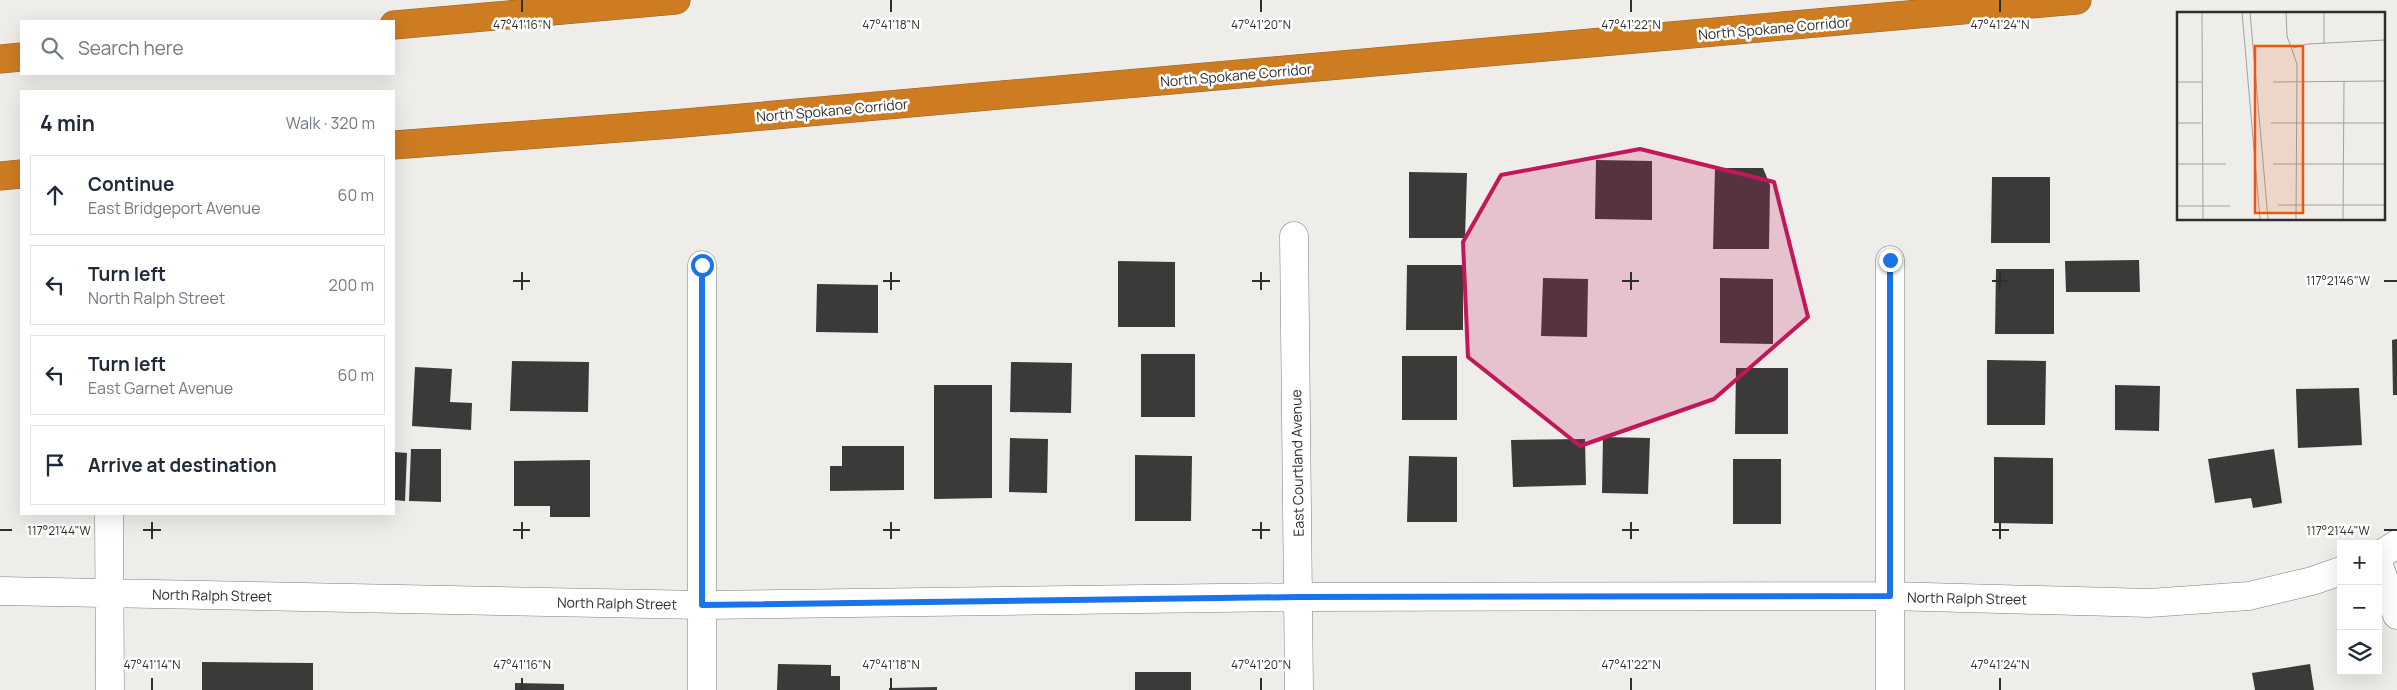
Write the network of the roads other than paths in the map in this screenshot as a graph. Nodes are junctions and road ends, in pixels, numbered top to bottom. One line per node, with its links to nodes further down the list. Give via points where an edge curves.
1 (676, 0): 3 (highway)
2 (2077, 0): 6 (highway, North Spokane Corridor, via 703,121)
3 (395, 25)
4 (20, 57): 5 (highway)
5 (0, 59)
6 (395, 145)
7 (20, 174): 8 (highway)
8 (0, 176)
9 (1294, 236): 20 (street, East Courtland Avenue)
10 (1890, 260): 19 (street)
11 (702, 265): 21 (street)
12 (110, 515): 18 (street)
13 (2397, 544): 14 (street)
14 (2382, 553)
15 (2337, 572): 19 (street, North Ralph Street, via 2249,596 2149,603)
16 (2382, 573): 22 (street)
17 (0, 591): 18 (street, North Ralph Street)
18 (110, 593): 21 (street, North Ralph Street); 23 (street)
19 (1890, 596): 20 (street, North Ralph Street); 26 (street)
20 (1299, 597): 21 (street, North Ralph Street); 25 (street, East Courtland Avenue)
21 (702, 605): 24 (street)
22 (2397, 615)
23 (110, 690)
24 (702, 690)
25 (1298, 690)
26 (1890, 690)

